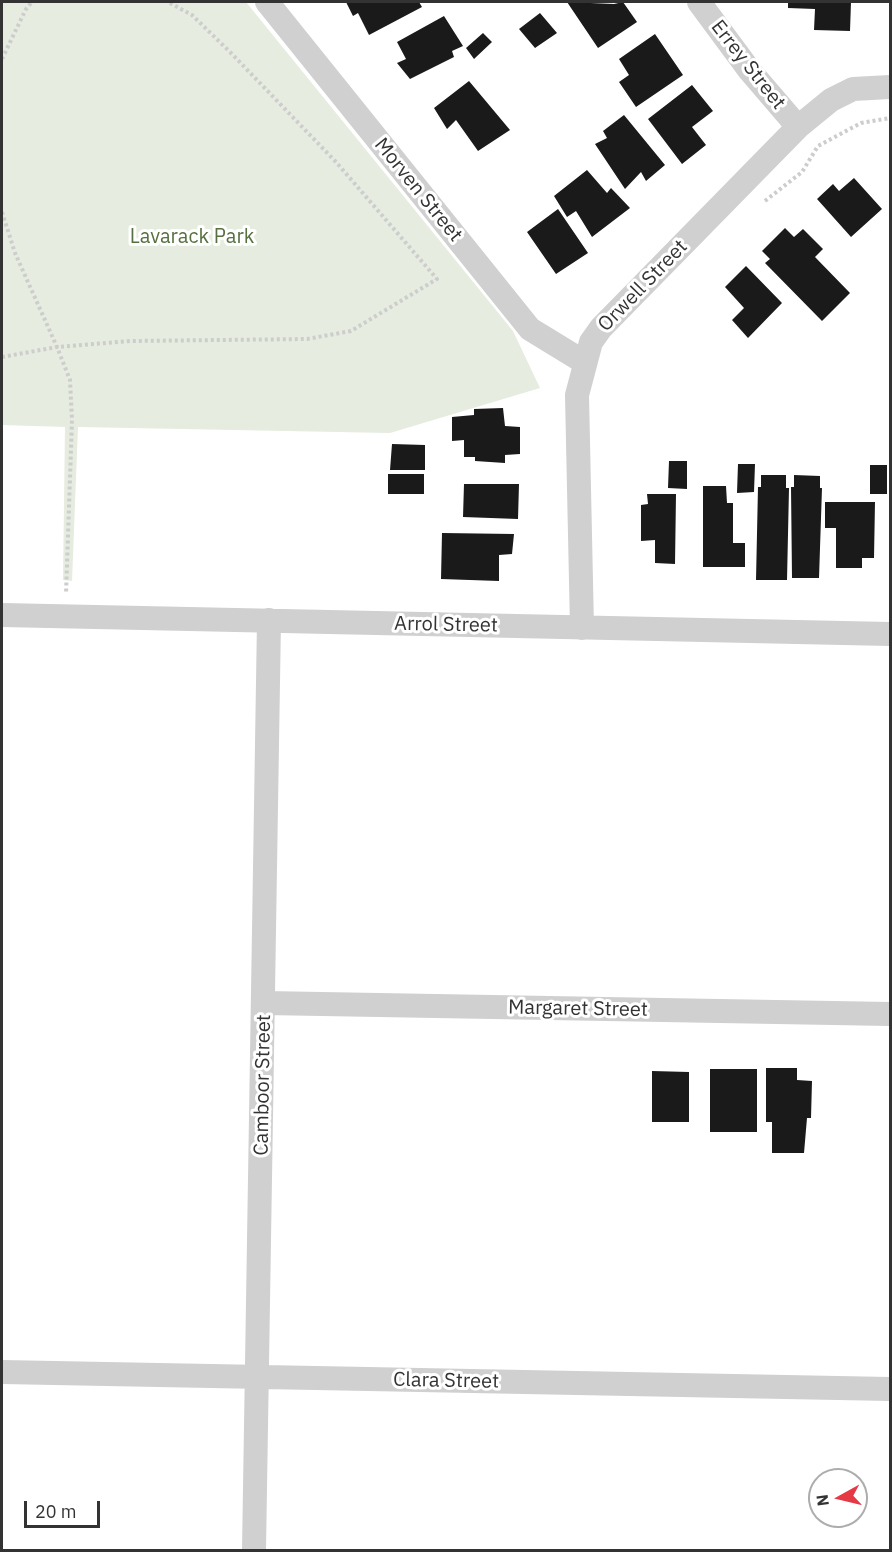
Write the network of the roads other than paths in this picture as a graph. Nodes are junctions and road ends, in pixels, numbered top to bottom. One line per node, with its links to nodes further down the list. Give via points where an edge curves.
1 (267, 2): 5 (street, Morven Street, via 530,329)
2 (699, 2): 4 (street, Errey Street)
3 (891, 87): 4 (street, Orwell Street, via 853,88)
4 (798, 127): 5 (street, Orwell Street, via 601,328)
5 (584, 362): 8 (street, Orwell Street, via 577,395)
6 (2, 615): 7 (street, Arrol Street)
7 (269, 620): 8 (street, Arrol Street); 10 (street, Camboor Street)
8 (582, 628): 9 (street, Arrol Street)
9 (891, 634)
10 (265, 1003): 11 (street, Margaret Street); 13 (street, Camboor Street)
11 (891, 1014)
12 (2, 1372): 13 (street, Clara Street)
13 (257, 1377): 14 (street, Clara Street); 15 (street, Camboor Street)
14 (891, 1389)
15 (254, 1551)

